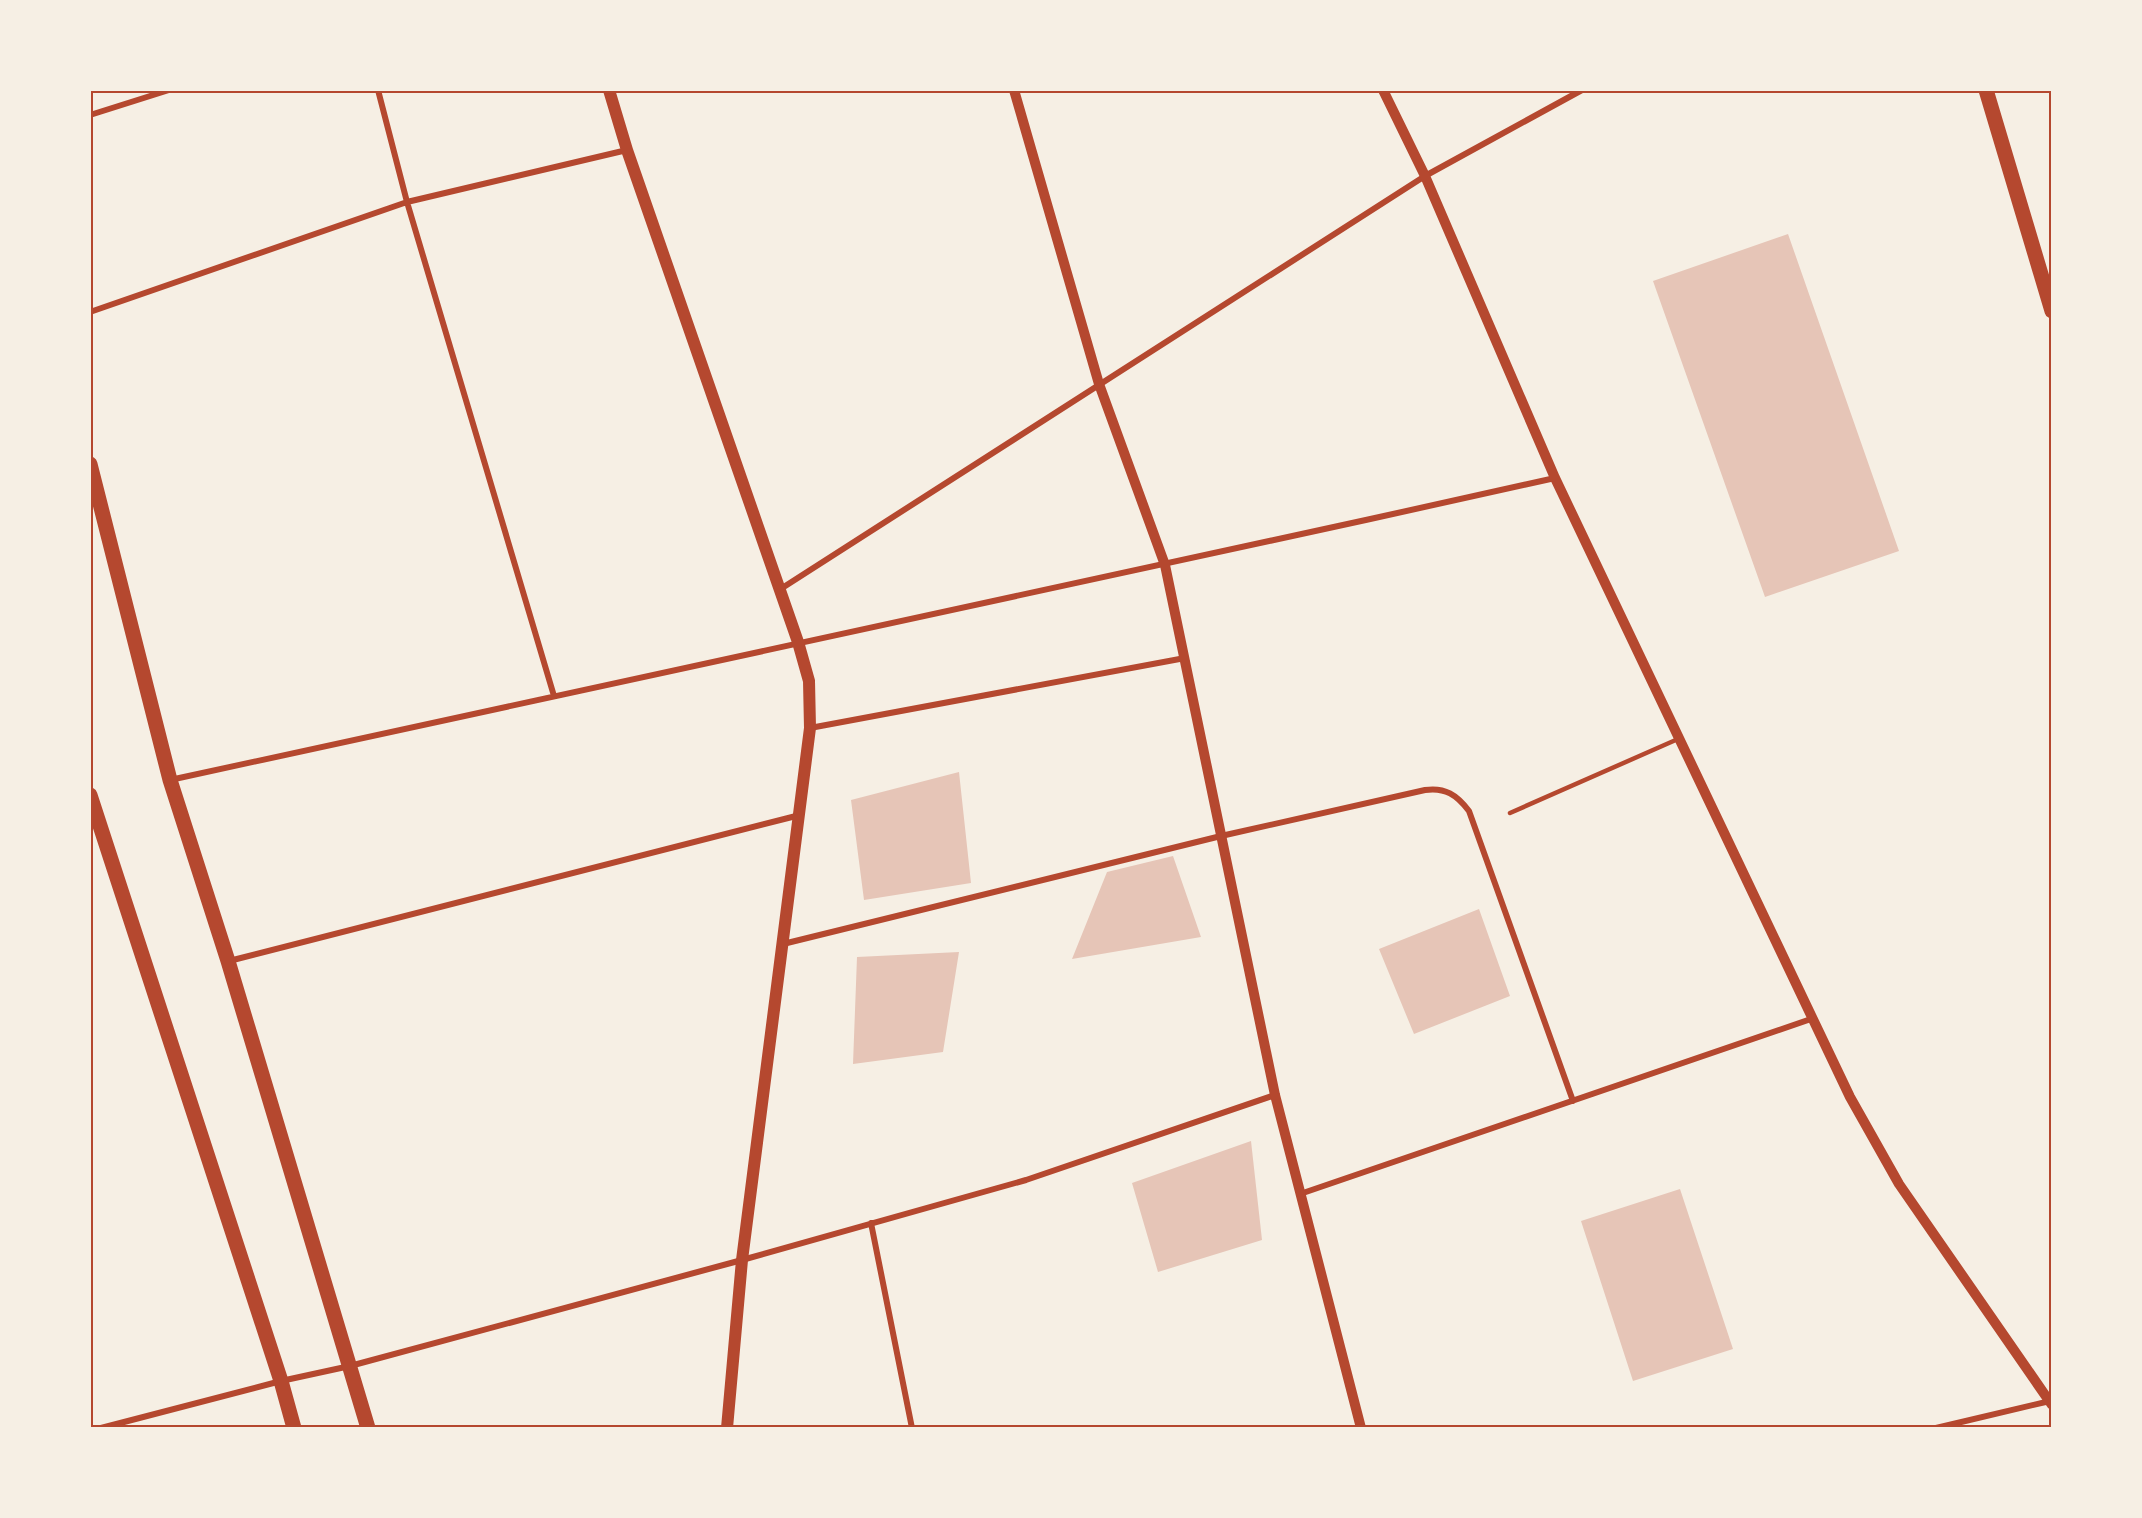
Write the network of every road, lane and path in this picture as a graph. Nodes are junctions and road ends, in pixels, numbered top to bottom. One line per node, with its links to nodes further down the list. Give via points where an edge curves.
1 (169, 90): 8 (street)
2 (378, 90): 11 (street)
3 (609, 90): 9 (main road)
4 (1014, 90): 14 (street)
5 (1383, 90): 10 (street)
6 (1582, 90): 10 (street)
7 (1986, 90): 12 (main road)
8 (90, 115)
9 (627, 150): 11 (street); 18 (main road)
10 (1425, 176): 14 (street); 16 (street)
11 (407, 202): 13 (street); 21 (street)
12 (2052, 311)
13 (90, 312)
14 (1099, 384): 17 (street); 18 (street)
15 (90, 464): 24 (main road)
16 (1555, 478): 17 (street); 23 (street)
17 (1164, 565): 19 (street); 20 (street)
18 (779, 590): 19 (main road)
19 (798, 642): 21 (street); 22 (main road, via 809,681)
20 (1185, 658): 22 (street); 28 (street)
21 (554, 696): 24 (street)
22 (810, 728): 27 (main road)
23 (1680, 738): 26 (lane); 31 (street)
24 (170, 780): 30 (main road)
25 (90, 795): 38 (main road)
26 (1510, 813)
27 (800, 814): 29 (main road); 30 (street)
28 (1221, 836): 29 (street); 32 (street); 33 (street, via 1425,790 1452,793 1469,811)
29 (783, 944): 36 (main road)
30 (228, 961): 37 (main road)
31 (1814, 1018): 33 (street); 39 (street, via 1850,1097 1899,1184)
32 (1275, 1095): 34 (street); 35 (street, via 1026,1180)
33 (1573, 1101): 34 (street)
34 (1300, 1194): 45 (street)
35 (871, 1222): 36 (street); 44 (street)
36 (742, 1260): 37 (street); 43 (main road)
37 (350, 1366): 38 (street); 42 (main road)
38 (281, 1381): 40 (street); 41 (main road)
39 (2051, 1403): 46 (street)
40 (101, 1428)
41 (294, 1428)
42 (368, 1428)
43 (727, 1428)
44 (912, 1428)
45 (1361, 1428)
46 (1936, 1428)

